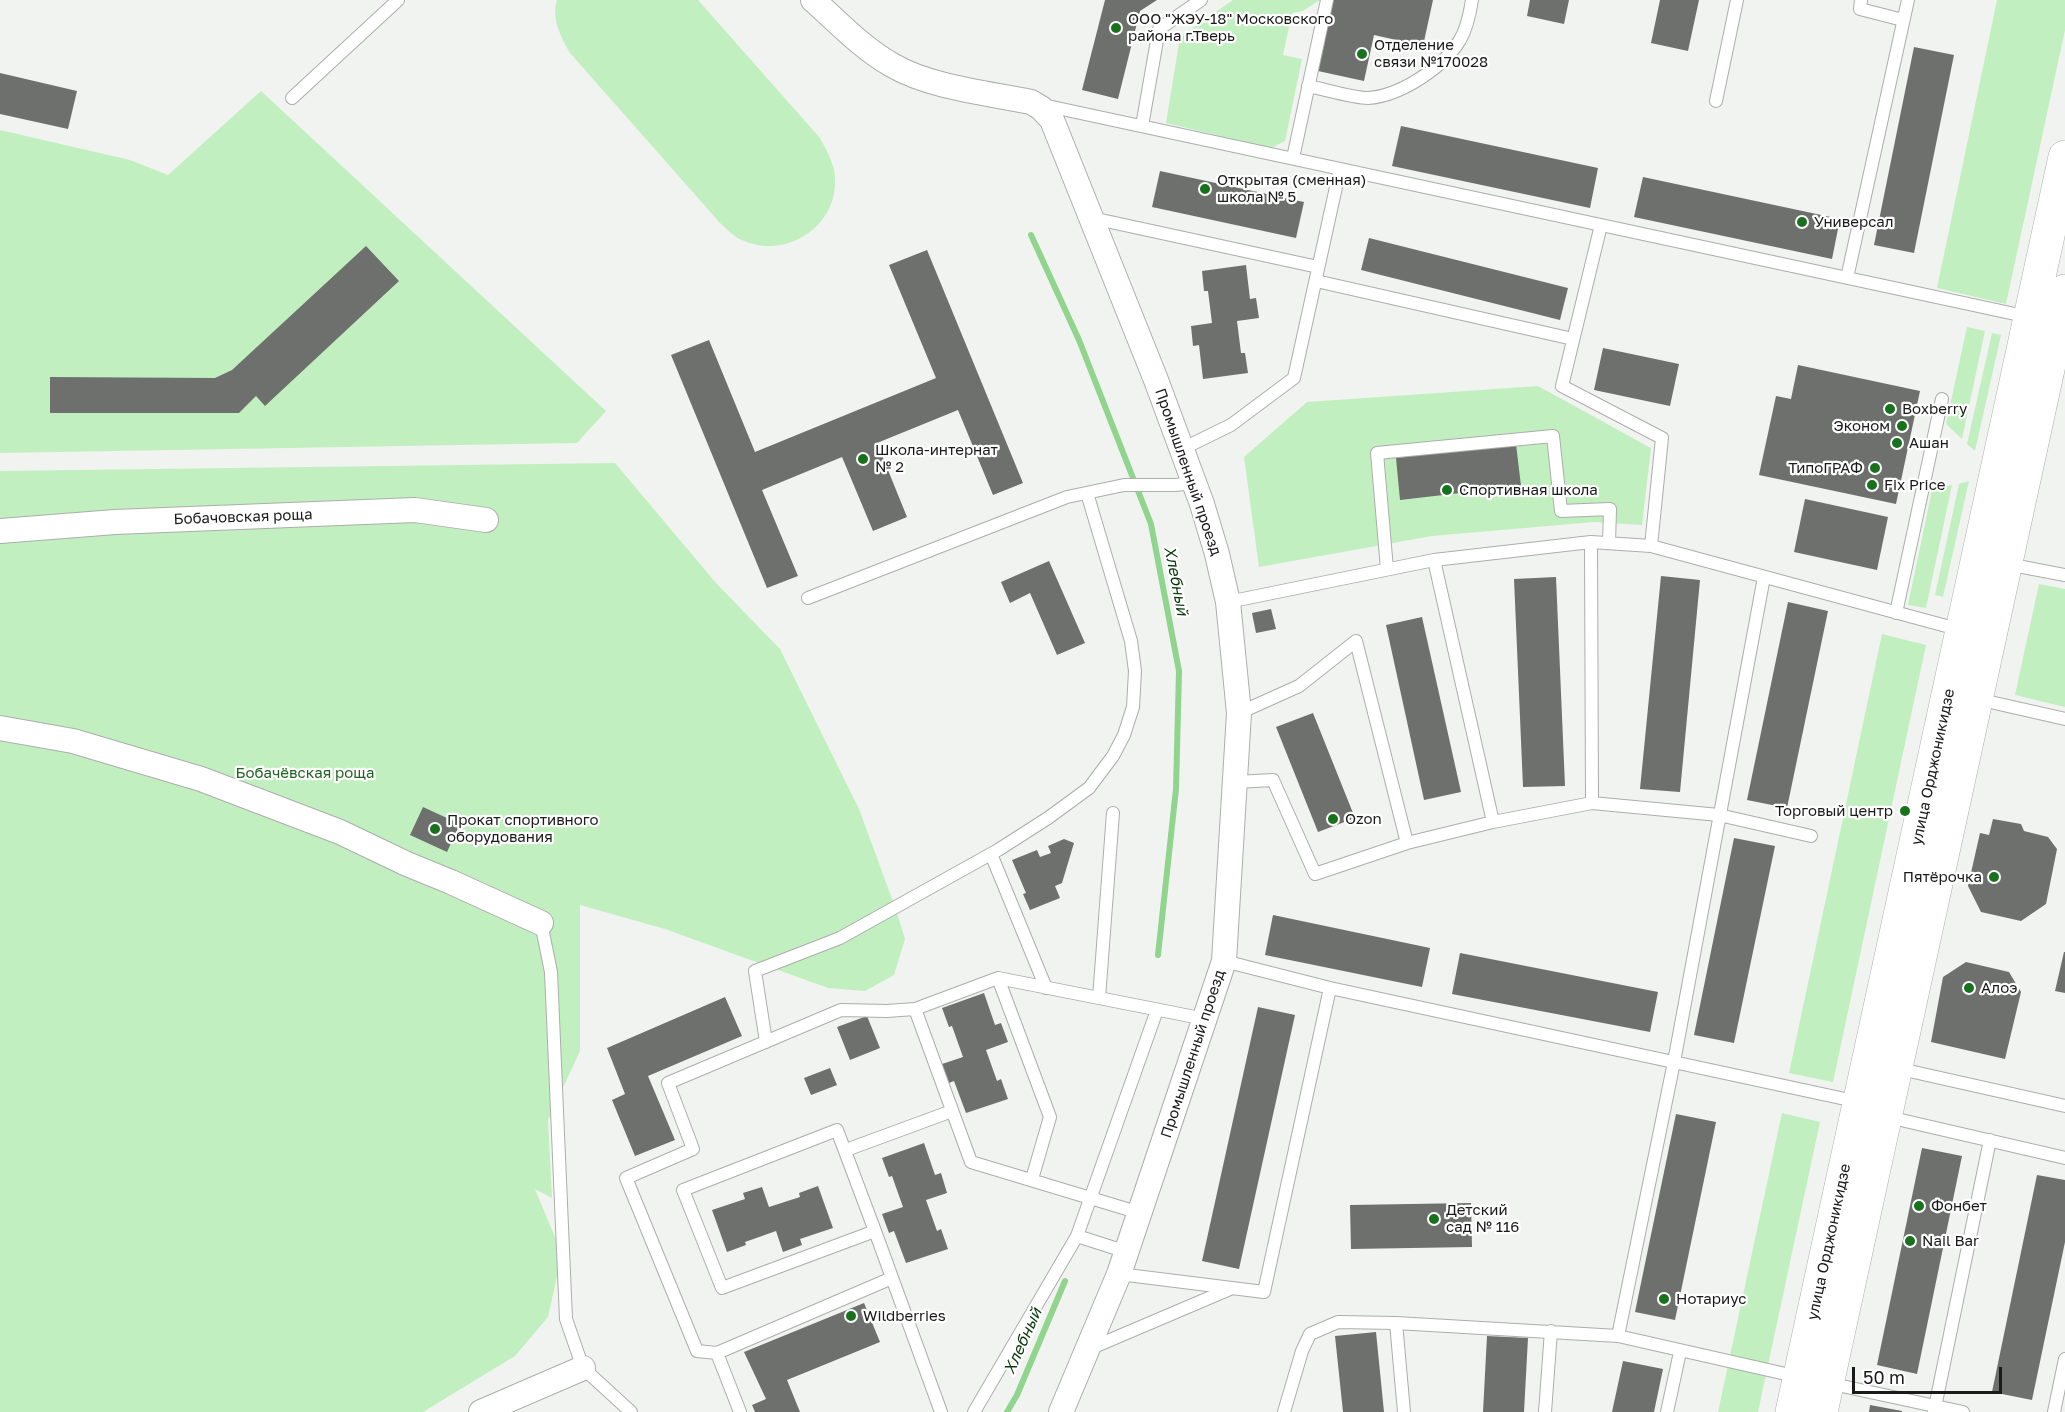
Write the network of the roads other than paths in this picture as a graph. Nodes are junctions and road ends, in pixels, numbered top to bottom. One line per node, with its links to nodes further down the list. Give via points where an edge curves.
1 (399, 0): 11 (lane)
2 (813, 0): 13 (street, Промышленный проезд, via 873,52 904,72)
3 (1201, 0): 14 (lane, via 1159,29)
4 (1327, 0): 10 (lane)
5 (1472, 0): 10 (lane, via 1469,17 1453,49 1424,76 1398,90 1367,98)
6 (1737, 0): 12 (lane)
7 (1861, 0): 9 (lane, via 1860,9)
8 (1908, 0): 9 (lane)
9 (1903, 20): 21 (lane)
10 (1308, 86): 16 (lane)
11 (292, 98)
12 (1716, 101)
13 (1030, 102): 14 (lane); 18 (street, Промышленный проезд, via 1052,120)
14 (1142, 126): 16 (lane)
15 (2065, 157): 24 (main road, улица Орджоникидзе)
16 (1293, 158): 17 (lane)
17 (1340, 169): 19 (lane); 20 (lane)
18 (1092, 218): 20 (lane); 27 (street, Промышленный проезд)
19 (1601, 225): 21 (lane); 25 (lane)
20 (1318, 267): 22 (lane)
21 (1847, 278): 24 (lane)
22 (1316, 280): 25 (lane); 27 (lane, via 1294,378 1231,425)
23 (2065, 291): 36 (main road, улица Орджоникидзе)
24 (2030, 317): 43 (main road, улица Орджоникидзе)
25 (1573, 339): 34 (lane, via 1562,386 1662,438)
26 (1942, 399): 42 (lane)
27 (1182, 449): 28 (street, Промышленный проезд)
28 (1194, 483): 29 (lane, via 1124,485); 41 (street, Промышленный проезд)
29 (1087, 492): 40 (lane); 56 (lane, via 1131,641 1135,671 1133,707 1113,756 1089,788)
30 (486, 520): 31 (street, Бобачовская роща, via 415,510)
31 (0, 531)
32 (1591, 542): 33 (lane); 35 (lane); 50 (lane)
33 (1609, 543): 34 (lane); 37 (lane, via 1610,509 1561,511 1553,436 1377,453)
34 (1651, 546): 39 (lane)
35 (1434, 560): 37 (lane); 53 (lane)
36 (2006, 563): 38 (lane); 45 (main road, улица Орджоникидзе)
37 (1387, 569): 41 (lane)
38 (2065, 575)
39 (1764, 577): 42 (lane); 52 (lane)
40 (808, 598)
41 (1228, 602): 46 (street, Промышленный проезд)
42 (1896, 613): 43 (lane)
43 (1962, 630): 44 (main road, улица Орджоникидзе)
44 (1955, 663): 45 (main road, via 1961,686); 70 (main road, улица Орджоникидзе)
45 (1976, 699): 47 (lane); 68 (main road, улица Орджоникидзе)
46 (1239, 713): 49 (street, Промышленный проезд); 55 (lane, via 1299,686 1356,641)
47 (2065, 719)
48 (0, 728): 57 (street, via 73,741 201,779 339,831)
49 (1236, 782): 55 (lane, via 1273,780 1315,874); 58 (street, Промышленный проезд)
50 (1592, 803): 52 (lane); 53 (lane)
51 (1113, 813): 62 (lane)
52 (1719, 814): 54 (lane); 67 (lane)
53 (1492, 822): 55 (lane)
54 (1811, 836)
55 (1407, 843)
56 (991, 854): 60 (lane); 66 (lane, via 840,938 755,971)
57 (541, 923): 90 (lane, via 551,972 566,1319)
58 (1224, 962): 61 (lane); 65 (street, Промышленный проезд)
59 (998, 978): 60 (lane); 63 (lane); 75 (lane, via 1050,1117)
60 (1046, 988): 62 (lane)
61 (1329, 988): 67 (lane); 82 (lane, via 1264,1293)
62 (1099, 998): 64 (lane)
63 (915, 1009): 66 (lane, via 841,1010); 71 (lane)
64 (1157, 1010): 65 (lane); 76 (lane)
65 (1205, 1019): 77 (street, Промышленный проезд)
66 (766, 1042): 88 (lane, via 668,1083 693,1149 626,1178 697,1351)
67 (1674, 1062): 70 (lane); 85 (lane)
68 (1896, 1068): 69 (lane); 70 (main road, улица Орджоникидзе)
69 (2065, 1106)
70 (1873, 1109): 72 (lane); 91 (main road, улица Орджоникидзе)
71 (952, 1111): 73 (lane); 75 (lane, via 971,1162)
72 (1989, 1140): 74 (lane); 92 (lane)
73 (846, 1150): 78 (lane); 78 (lane, via 837,1130 682,1190 722,1288)
74 (2065, 1158)
75 (1032, 1179): 76 (lane)
76 (1091, 1198): 77 (lane); 79 (lane)
77 (1140, 1213): 80 (street, Промышленный проезд)
78 (875, 1232): 81 (lane)
79 (1077, 1236): 80 (lane); 97 (lane)
80 (1123, 1263): 82 (lane); 86 (street, Промышленный проезд)
81 (892, 1278): 88 (lane); 96 (lane)
82 (1232, 1288): 86 (lane)
83 (1396, 1323): 84 (lane); 99 (lane, via 1338,1323 1310,1334); 100 (lane)
84 (1551, 1331): 85 (lane); 101 (lane)
85 (1618, 1336): 87 (lane)
86 (1089, 1349): 98 (street, Промышленный проезд)
87 (1680, 1352): 91 (lane); 102 (lane)
88 (717, 1353): 95 (lane)
89 (2065, 1359): 105 (lane)
90 (583, 1368): 93 (street); 94 (lane)
91 (1816, 1391): 92 (lane); 103 (main road, улица Орджоникидзе)
92 (1935, 1409): 104 (lane)
93 (480, 1412)
94 (631, 1412)
95 (740, 1412)
96 (941, 1412)
97 (974, 1412)
98 (1061, 1412)
99 (1284, 1412)
100 (1404, 1412)
101 (1545, 1412)
102 (1666, 1412)
103 (1792, 1412)
104 (1963, 1412)
105 (2055, 1412)

